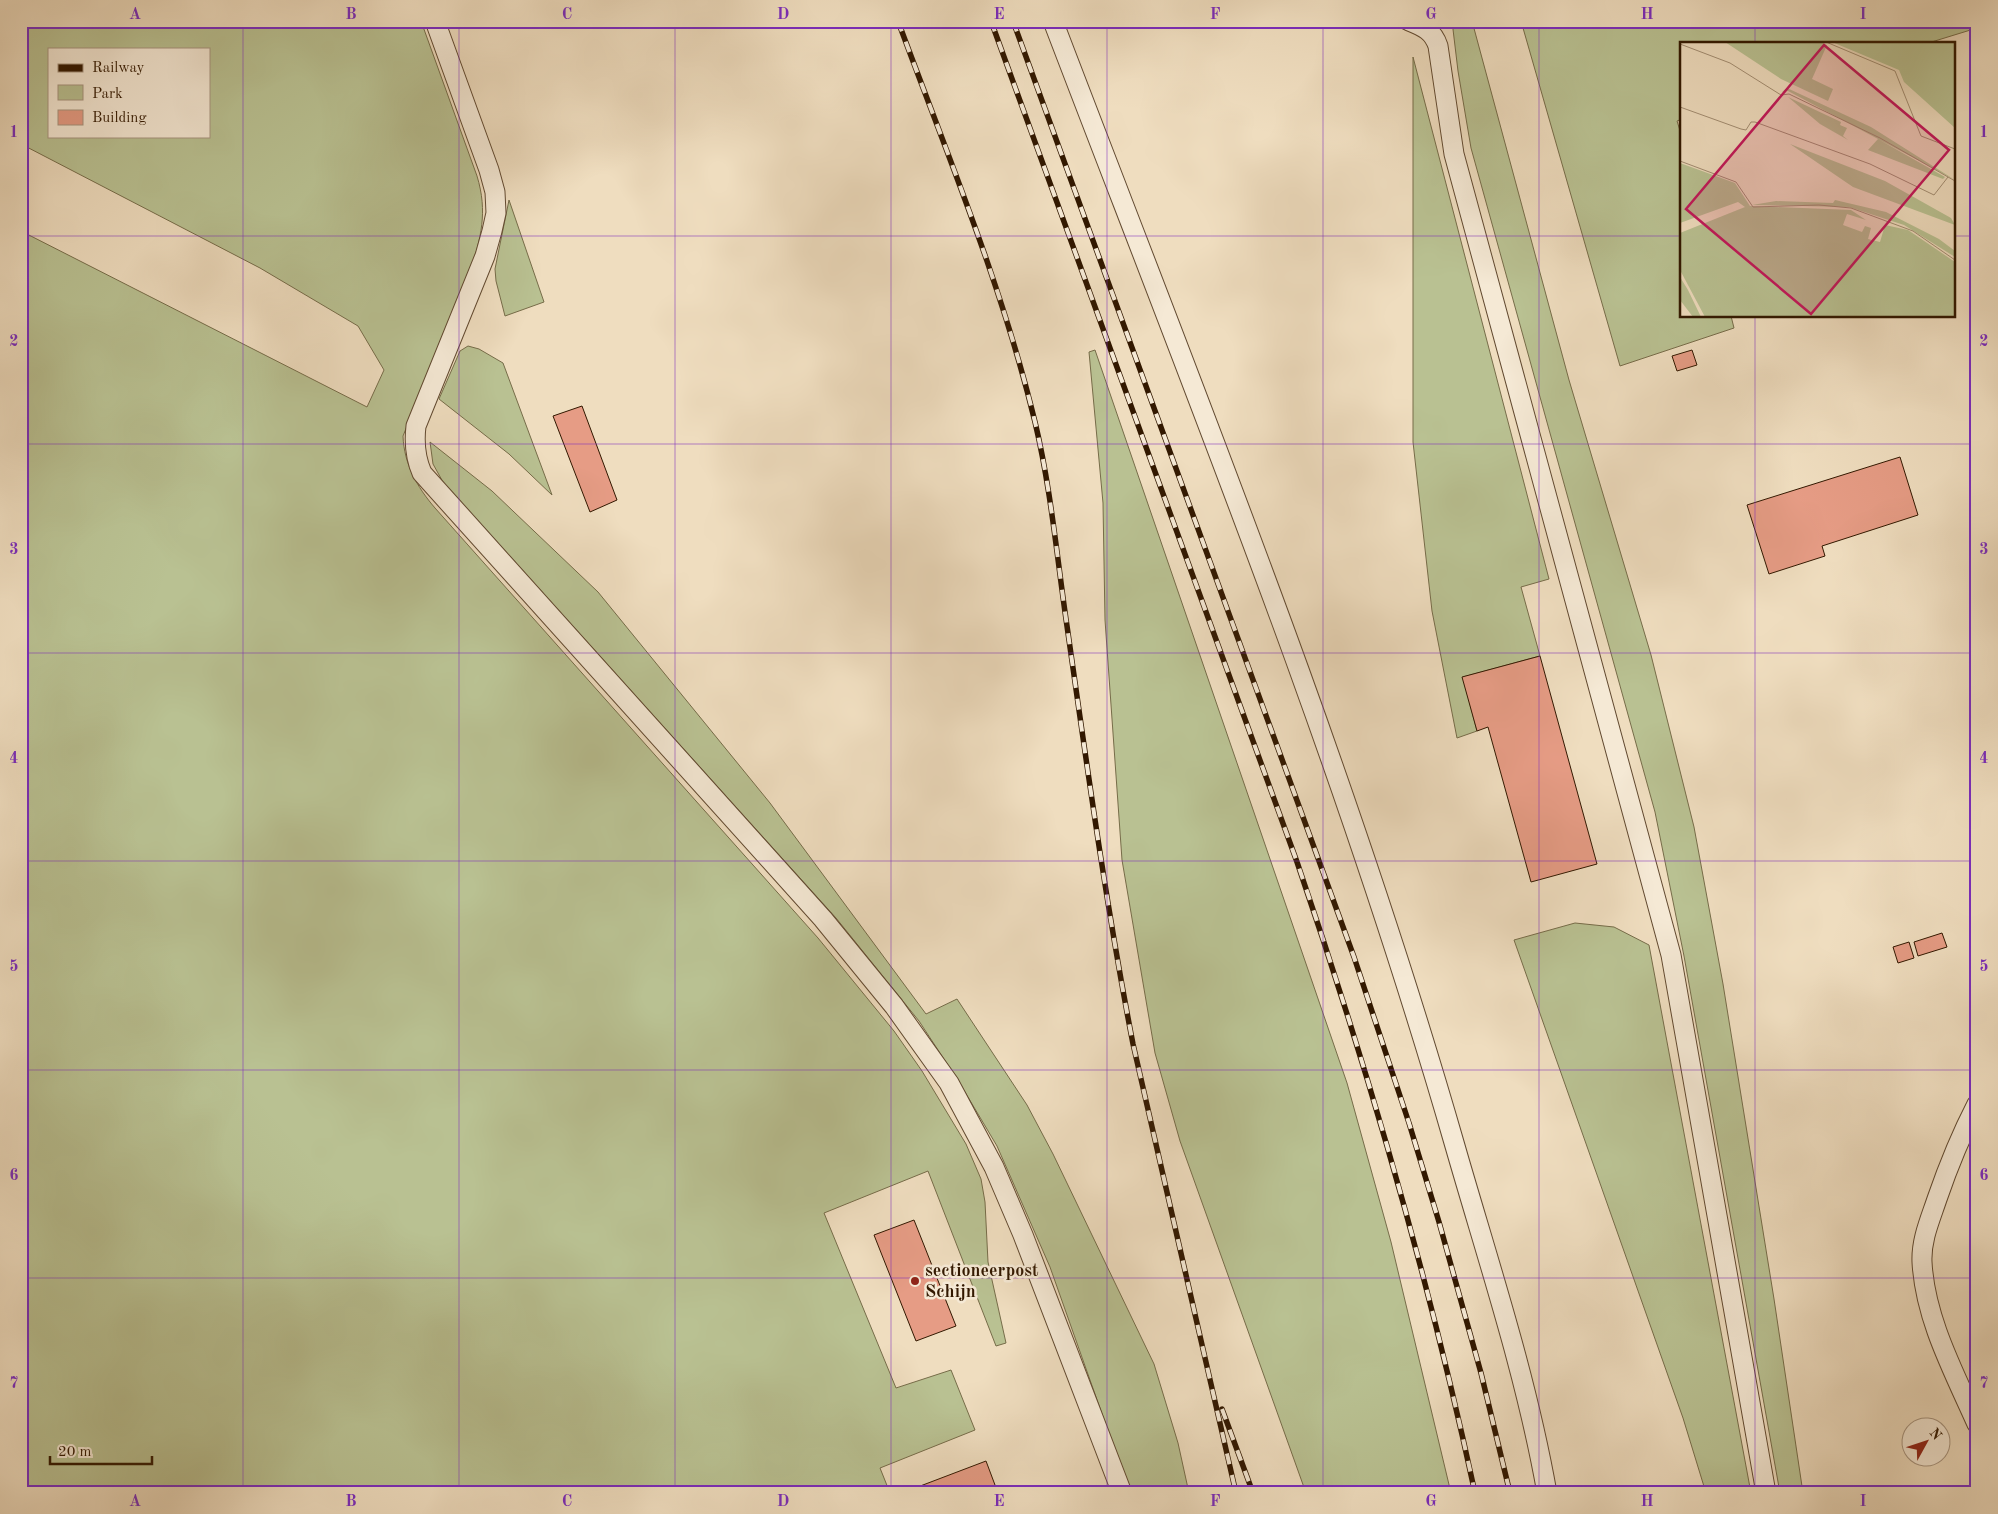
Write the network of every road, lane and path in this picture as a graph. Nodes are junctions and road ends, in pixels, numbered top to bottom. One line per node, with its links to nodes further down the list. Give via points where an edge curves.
1 (435, 21): 6 (lane, via 489,170 496,213 485,256 416,426 416,460 422,473 823,919 894,1006 949,1083 994,1167 1095,1417)
2 (1054, 21): 7 (lane, via 1300,671 1417,1016 1504,1306)
3 (1409, 21): 8 (lane, via 1426,28 1434,35 1438,46 1454,154 1670,955)
4 (1977, 1104): 5 (lane, via 1924,1234 1922,1262 1928,1305)
5 (1977, 1424)
6 (1122, 1493)
7 (1547, 1493)
8 (1766, 1493)

